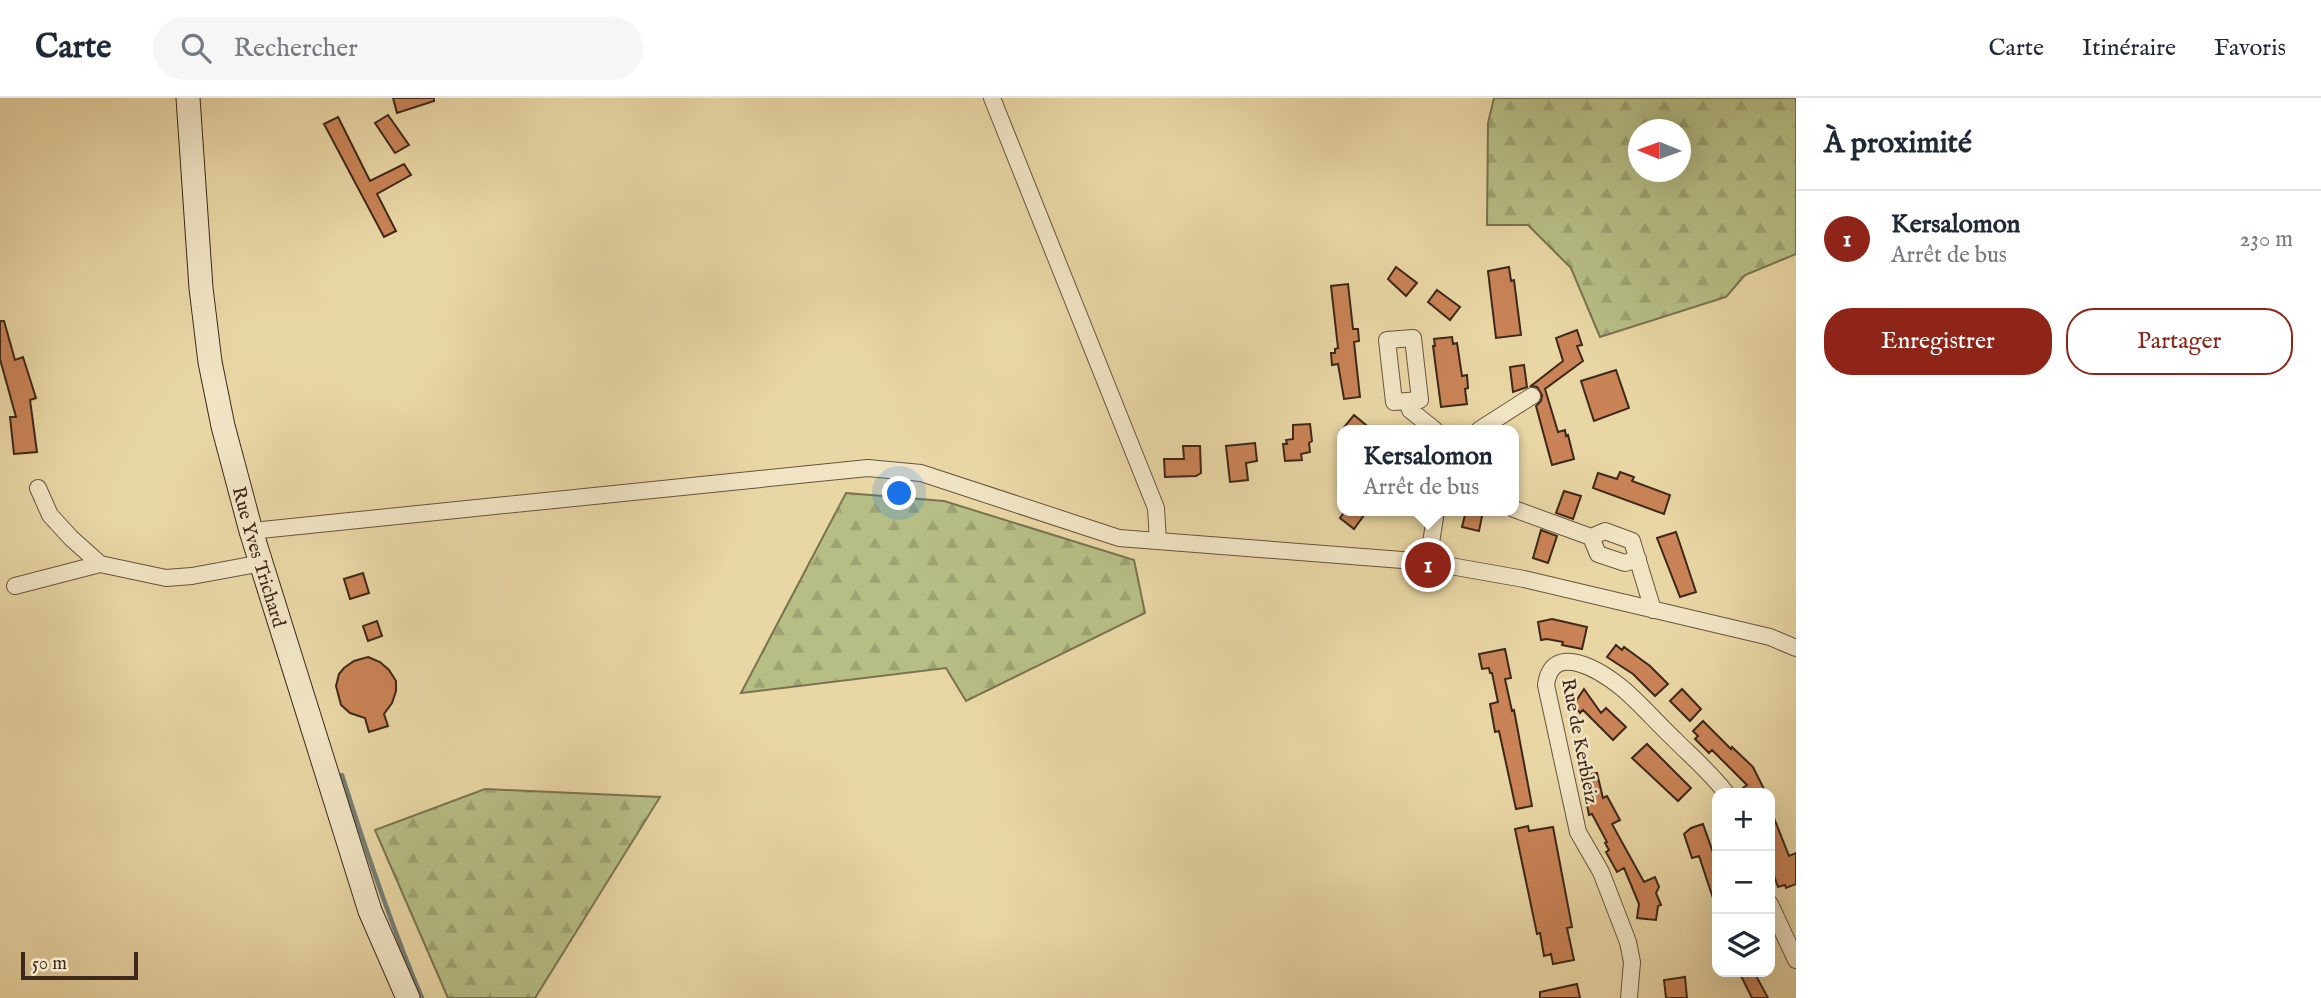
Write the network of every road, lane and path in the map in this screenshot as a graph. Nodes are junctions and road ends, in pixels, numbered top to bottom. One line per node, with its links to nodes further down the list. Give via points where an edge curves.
1 (188, 98): 10 (main road, Rue Yves Trichard, via 210,362)
2 (992, 98): 12 (street, via 1156,508)
3 (1532, 396): 6 (street)
4 (1407, 401): 5 (street, via 1410,410)
5 (1429, 425)
6 (1487, 425)
7 (38, 488): 16 (street, via 51,515)
8 (1519, 511): 11 (street)
9 (1435, 516): 14 (street)
10 (251, 531): 12 (street, via 868,468 920,473 1119,538); 15 (main road, Rue Yves Trichard)
11 (1591, 537): 13 (street, via 1598,554 1625,563); 13 (street, via 1605,531 1632,541)
12 (1158, 541): 14 (street)
13 (1638, 559): 18 (street)
14 (1428, 562): 18 (street)
15 (262, 563): 16 (street, via 166,578); 23 (main road, Rue Yves Trichard, via 370,911)
16 (100, 564): 17 (street)
17 (15, 586)
18 (1653, 610): 19 (street, via 1770,637)
19 (1796, 648)
20 (1721, 788): 24 (street, Rue de Kerbleiz, via 1622,688 1590,667 1563,660 1552,665 1546,685 1577,832 1601,872 1628,942 1632,962)
21 (1775, 914): 22 (street)
22 (1796, 960)
23 (408, 998)
24 (1629, 998)

